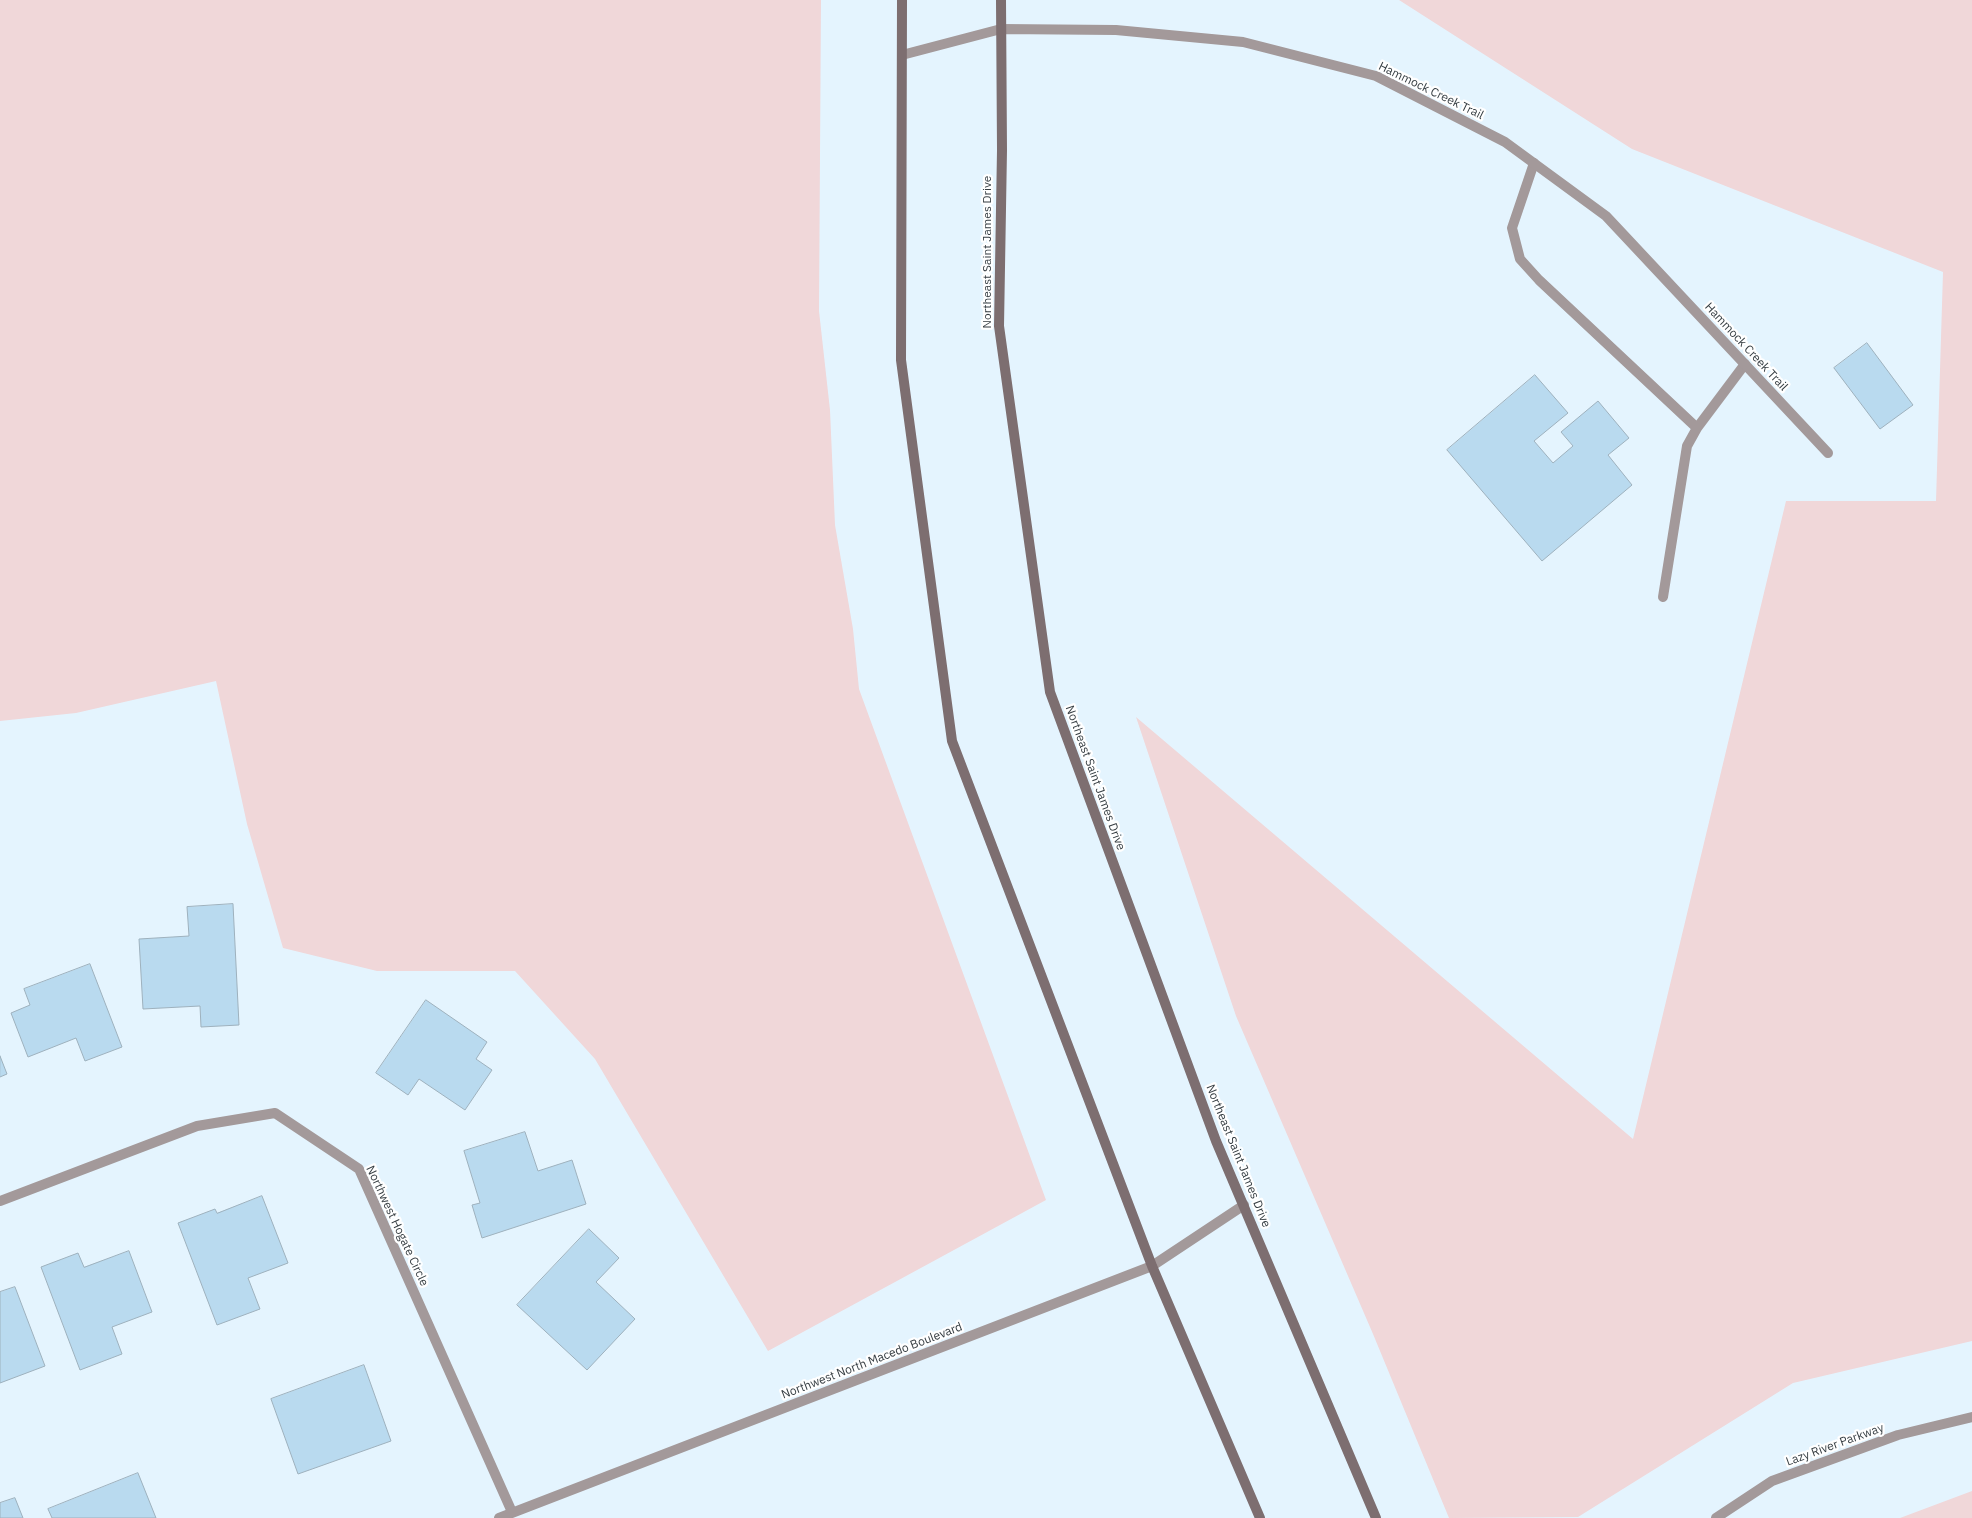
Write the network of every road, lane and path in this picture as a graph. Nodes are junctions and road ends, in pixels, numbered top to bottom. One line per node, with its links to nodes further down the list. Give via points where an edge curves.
1 (902, 0): 4 (main road)
2 (1001, 0): 3 (main road, Northeast Saint James Drive)
3 (1001, 29): 4 (street, Hammock Creek Trail); 5 (street, Hammock Creek Trail, via 1116,30 1242,42 1376,76 1505,142); 11 (main road, Northeast Saint James Drive, via 999,326 1050,692 1216,1141)
4 (902, 55): 12 (main road, via 901,360 952,741)
5 (1534, 163): 6 (street, Hammock Creek Trail, via 1606,216); 7 (street, via 1512,228 1520,259 1538,280)
6 (1745, 364): 7 (street); 8 (street, Hammock Creek Trail)
7 (1697, 428): 9 (street, via 1687,446)
8 (1828, 452)
9 (1663, 597)
10 (0, 1201): 14 (street, Northwest Hogate Circle, via 197,1126 275,1113 358,1169)
11 (1244, 1206): 12 (street, Northwest North Macedo Boulevard); 17 (main road, Northeast Saint James Drive)
12 (1152, 1266): 14 (street, Northwest North Macedo Boulevard); 16 (main road)
13 (1972, 1417): 18 (street, Lazy River Parkway, via 1898,1435 1772,1481)
14 (512, 1512): 15 (street, Northwest North Macedo Boulevard)
15 (498, 1518)
16 (1260, 1518)
17 (1376, 1518)
18 (1716, 1518)

